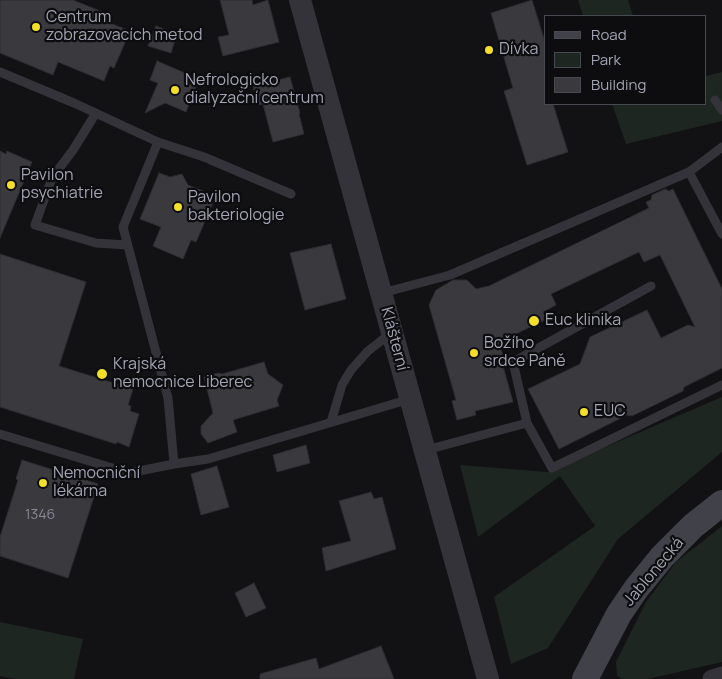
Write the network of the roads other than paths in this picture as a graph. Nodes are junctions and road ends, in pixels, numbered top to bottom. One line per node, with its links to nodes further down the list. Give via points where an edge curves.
1 (300, 0): 13 (street, Klášterní)
2 (0, 72): 5 (lane)
3 (715, 100): 4 (lane)
4 (722, 110)
5 (96, 113): 6 (lane); 11 (lane, via 52,178 35,225 96,243)
6 (158, 142): 9 (lane, via 204,157); 11 (lane, via 123,227)
7 (722, 147): 8 (lane)
8 (689, 172): 10 (lane); 13 (lane, via 450,275)
9 (292, 194)
10 (722, 234)
11 (127, 245): 21 (lane, via 168,398)
12 (651, 286): 18 (lane, via 513,362)
13 (382, 293): 14 (street, Klášterní)
14 (393, 332): 16 (street, Klášterní); 17 (lane, via 368,351 351,370 342,385)
15 (722, 385): 18 (lane, via 552,468)
16 (410, 399): 17 (lane); 20 (street, Klášterní)
17 (332, 422): 21 (lane, via 208,459)
18 (527, 423): 20 (lane)
19 (0, 434): 21 (lane, via 129,473)
20 (424, 451): 24 (street, Klášterní)
21 (174, 464)
22 (722, 503): 25 (main road, Jablonecká, via 662,557 636,589)
23 (722, 676): 26 (street)
24 (488, 679)
25 (585, 679)
26 (712, 679)

